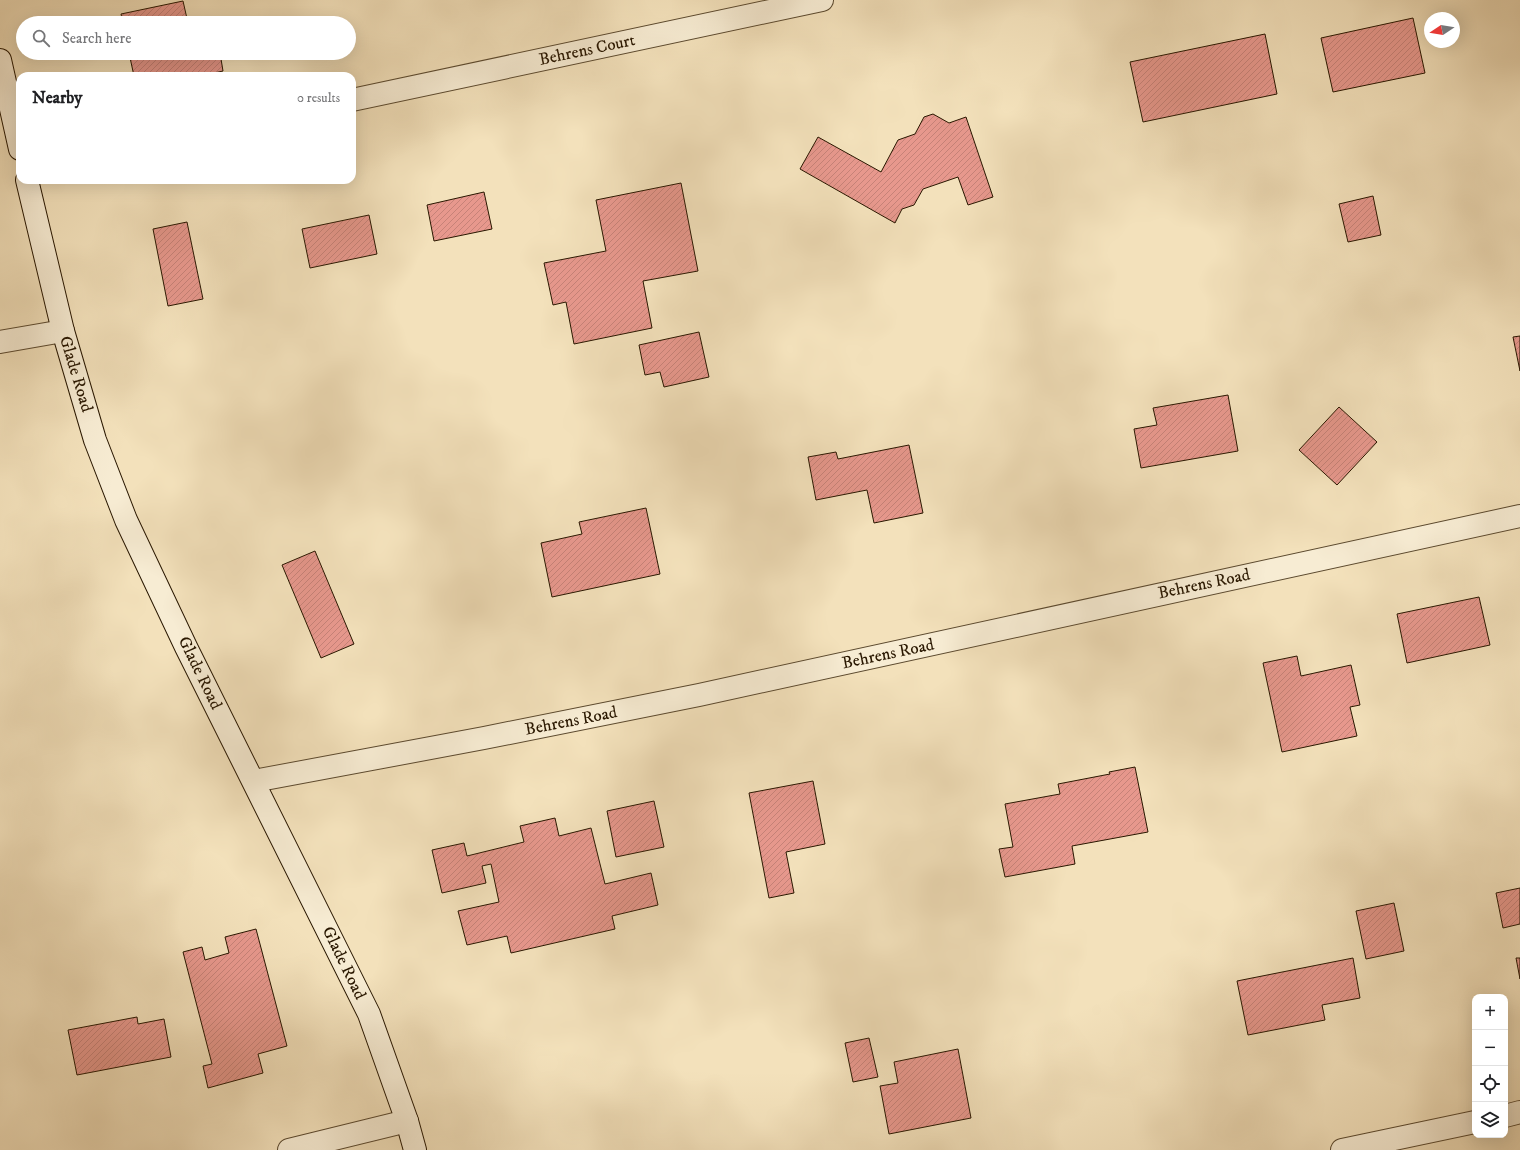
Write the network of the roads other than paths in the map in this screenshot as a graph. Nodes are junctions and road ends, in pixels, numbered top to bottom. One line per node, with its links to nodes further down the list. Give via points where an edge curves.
1 (822, 0): 3 (street, Behrens Court)
2 (0, 60): 4 (street)
3 (356, 99)
4 (16, 131)
5 (28, 184): 6 (street, Glade Road)
6 (63, 331): 7 (street); 9 (street, Glade Road, via 95,440 126,520 186,647)
7 (0, 342)
8 (1520, 516): 9 (street, Behrens Road, via 700,695)
9 (254, 781): 12 (street, Glade Road, via 370,1014)
10 (1520, 1112): 11 (street)
11 (1508, 1115)
12 (408, 1121): 14 (street); 15 (street, Glade Road)
13 (1472, 1123): 16 (street)
14 (289, 1150)
15 (415, 1150)
16 (1342, 1150)

